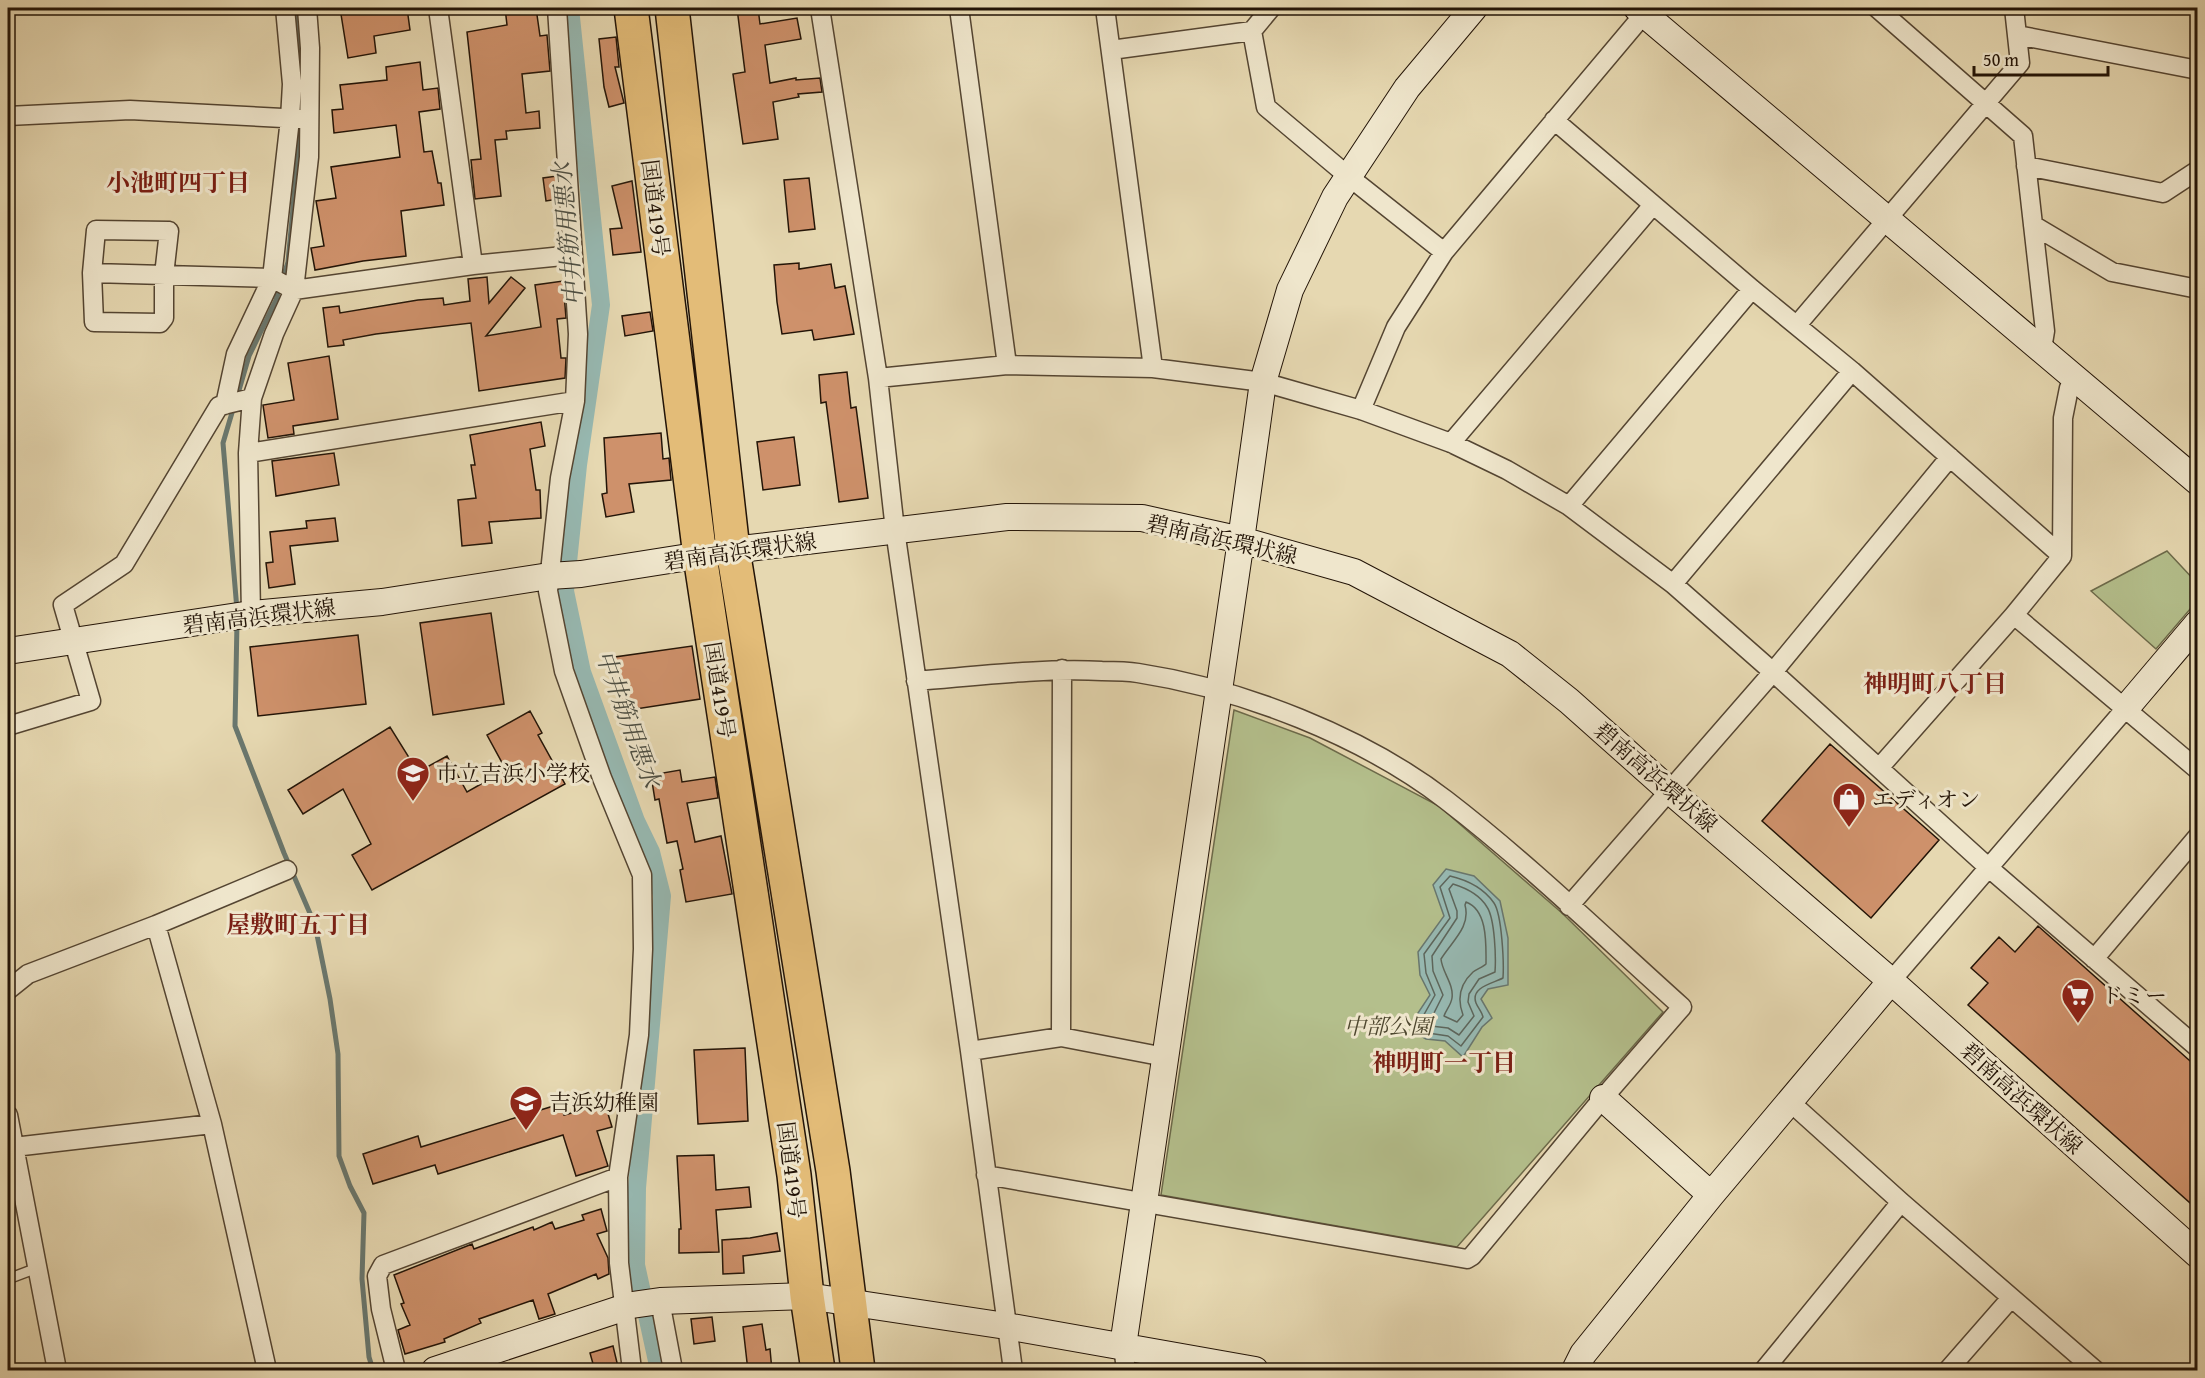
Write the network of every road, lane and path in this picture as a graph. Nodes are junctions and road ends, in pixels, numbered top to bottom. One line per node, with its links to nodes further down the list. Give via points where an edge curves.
1 (285, 8): 21 (street, via 292,84)
2 (307, 8): 21 (street, via 310,48)
3 (438, 8): 31 (street)
4 (556, 8): 30 (street)
5 (631, 8): 58 (highway, 国道419号)
6 (672, 8): 57 (highway, 国道419号)
7 (820, 8): 43 (street)
8 (959, 8): 40 (street)
9 (1105, 8): 17 (street)
10 (1271, 8): 15 (street)
11 (1474, 8): 25 (street, via 1407,88)
12 (1877, 8): 19 (street)
13 (2014, 8): 16 (street)
14 (1641, 11): 22 (street); 27 (street)
15 (1252, 31): 17 (street); 25 (street, via 1266,107)
16 (2017, 35): 18 (street); 19 (street, via 2020,63)
17 (1111, 50): 41 (street)
18 (2198, 70)
19 (1986, 105): 23 (street, via 2023,136); 27 (street)
20 (8, 116): 21 (street, via 130,110)
21 (300, 119): 34 (street); 37 (street, via 309,157)
22 (1554, 120): 26 (street); 29 (street)
23 (2026, 166): 24 (street, via 2163,193); 28 (street)
24 (2198, 173)
25 (1348, 176): 29 (street); 45 (street, via 1290,290)
26 (1653, 204): 35 (street); 50 (street)
27 (1887, 218): 38 (street); 39 (street)
28 (2033, 225): 36 (street, via 2112,272); 39 (street, via 2045,331)
29 (1444, 252): 49 (street, via 1396,327)
30 (573, 255): 31 (street); 47 (street, via 578,334)
31 (473, 265): 37 (street)
32 (92, 273): 33 (street); 33 (street, via 96,230 169,231); 33 (street, via 94,322 160,323 164,318)
33 (164, 275): 34 (street)
34 (273, 278): 37 (street); 48 (street, via 236,354)
35 (1752, 289): 38 (street); 54 (street)
36 (2198, 289)
37 (293, 290): 46 (street)
38 (1797, 325): 42 (street)
39 (2042, 349): 44 (street)
40 (1008, 365): 41 (street); 43 (street)
41 (1153, 368): 45 (street)
42 (1852, 370): 52 (street); 61 (street)
43 (878, 378): 55 (street)
44 (2074, 380): 53 (street); 59 (street, via 2063,418)
45 (1263, 382): 49 (street); 56 (street)
46 (250, 398): 48 (street); 51 (street)
47 (575, 401): 51 (street); 60 (street, via 560,478)
48 (226, 405): 65 (street, via 219,406 124,564 63,605)
49 (1361, 410): 50 (street)
50 (1451, 443): 54 (street)
51 (248, 453): 63 (street)
52 (1950, 457): 59 (street); 68 (street)
53 (2198, 482)
54 (1569, 507): 61 (street)
55 (895, 530): 56 (street, 碧南高浜環状線, via 1006,517 1142,518); 57 (street, 碧南高浜環状線); 69 (street)
56 (1241, 540): 70 (street); 75 (street, 碧南高浜環状線, via 1354,572 1510,654)
57 (733, 549): 58 (street, 碧南高浜環状線); 104 (highway, 国道419号, via 832,1171)
58 (700, 556): 60 (street, 碧南高浜環状線); 101 (highway, 国道419号, via 792,1164)
59 (2062, 556): 62 (street)
60 (549, 576): 63 (street, 碧南高浜環状線, via 382,602); 94 (street, via 548,591 564,671 642,875 639,1035)
61 (1673, 584): 68 (street)
62 (2014, 615): 71 (street); 73 (street)
63 (242, 616): 65 (street, 碧南高浜環状線)
64 (2198, 623): 71 (street)
65 (74, 640): 66 (street, 碧南高浜環状線); 72 (street, via 91,701)
66 (8, 651)
67 (1062, 669): 69 (street); 70 (street, via 1137,673); 84 (street)
68 (1773, 672): 73 (street); 75 (street)
69 (916, 681): 86 (street)
70 (1218, 690): 79 (street, via 1361,746 1446,800); 87 (street)
71 (2126, 708): 74 (street); 77 (street)
72 (8, 726)
73 (1879, 768): 77 (street)
74 (2198, 770)
75 (1669, 790): 79 (street); 82 (street, 碧南高浜環状線)
76 (2198, 836): 81 (street)
77 (1989, 868): 81 (street); 82 (street)
78 (286, 870): 80 (street)
79 (1569, 906): 88 (street, via 1682,1007)
80 (156, 925): 83 (street, via 28,974); 91 (street)
81 (2094, 959): 85 (street)
82 (1891, 981): 89 (street); 98 (street, 碧南高浜環状線)
83 (8, 990)
84 (1061, 1037): 86 (street); 87 (street)
85 (2197, 1047)
86 (970, 1052): 93 (street)
87 (1165, 1057): 96 (street)
88 (1603, 1098): 95 (street); 96 (street, via 1467,1259)
89 (1789, 1101): 95 (street); 97 (street)
90 (8, 1115): 92 (street)
91 (212, 1124): 92 (street); 108 (street)
92 (14, 1147): 99 (street)
93 (986, 1175): 96 (street); 105 (street)
94 (618, 1177): 103 (street, via 617,1230); 109 (street, via 383,1265 377,1276)
95 (1711, 1194): 117 (street, via 1584,1354)
96 (1143, 1202): 106 (street)
97 (1901, 1202): 102 (street); 118 (street)
98 (2198, 1255)
99 (37, 1268): 100 (lane); 107 (street)
100 (8, 1279)
101 (807, 1296): 103 (street); 104 (street); 113 (highway, 国道419号)
102 (2011, 1298): 119 (street); 120 (street)
103 (642, 1304): 110 (street); 111 (street); 112 (street)
104 (848, 1304): 105 (street); 114 (highway, 国道419号)
105 (1006, 1326): 106 (street); 115 (street)
106 (1124, 1358): 116 (street)
107 (57, 1371)
108 (267, 1371)
109 (396, 1371)
110 (435, 1371)
111 (632, 1371)
112 (673, 1371)
113 (818, 1371)
114 (858, 1371)
115 (1012, 1371)
116 (1255, 1371)
117 (1575, 1371)
118 (1764, 1371)
119 (1948, 1371)
120 (2095, 1371)

